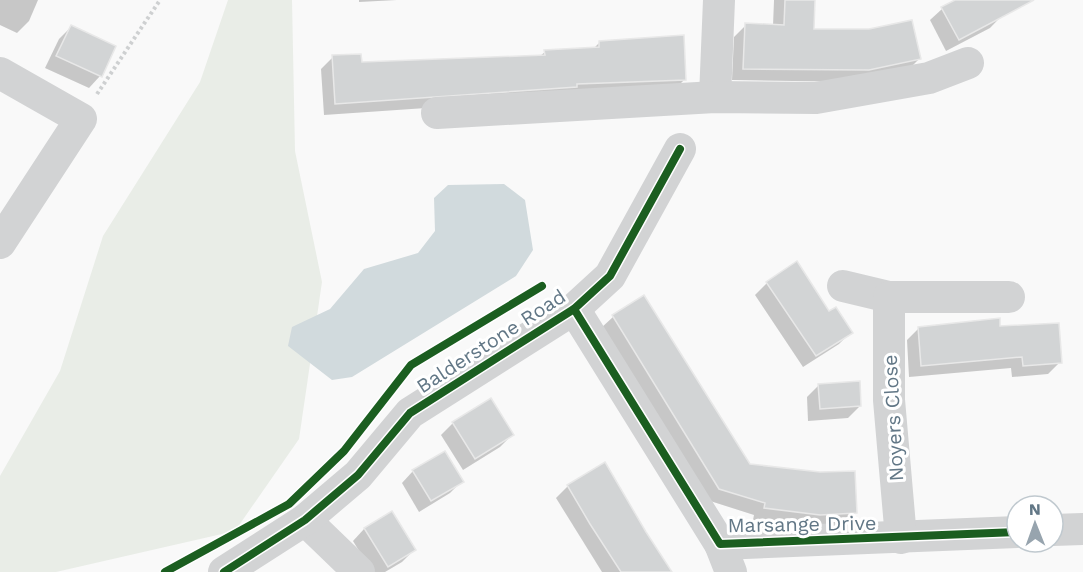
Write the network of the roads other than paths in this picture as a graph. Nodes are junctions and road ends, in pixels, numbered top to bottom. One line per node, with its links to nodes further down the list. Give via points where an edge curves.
1 (719, 0): 4 (street)
2 (968, 63): 4 (street, via 930,78 816,98)
3 (0, 73): 7 (street, via 81,119)
4 (714, 97): 5 (street)
5 (437, 113)
6 (680, 149): 11 (street, Balderstone Road, via 610,276)
7 (0, 243)
8 (843, 286): 9 (street)
9 (889, 297): 10 (street); 16 (street, Noyers Close, via 889,400)
10 (1009, 297)
11 (574, 309): 12 (street, Balderstone Road, via 410,413 358,475); 17 (street, Marsange Drive)
12 (305, 520): 18 (street, Balderstone Road); 19 (street)
13 (1083, 529): 14 (street)
14 (1065, 530)
15 (1005, 533): 16 (street, Marsange Drive)
16 (901, 538): 17 (street, Marsange Drive)
17 (725, 558)
18 (224, 572)
19 (359, 572)

